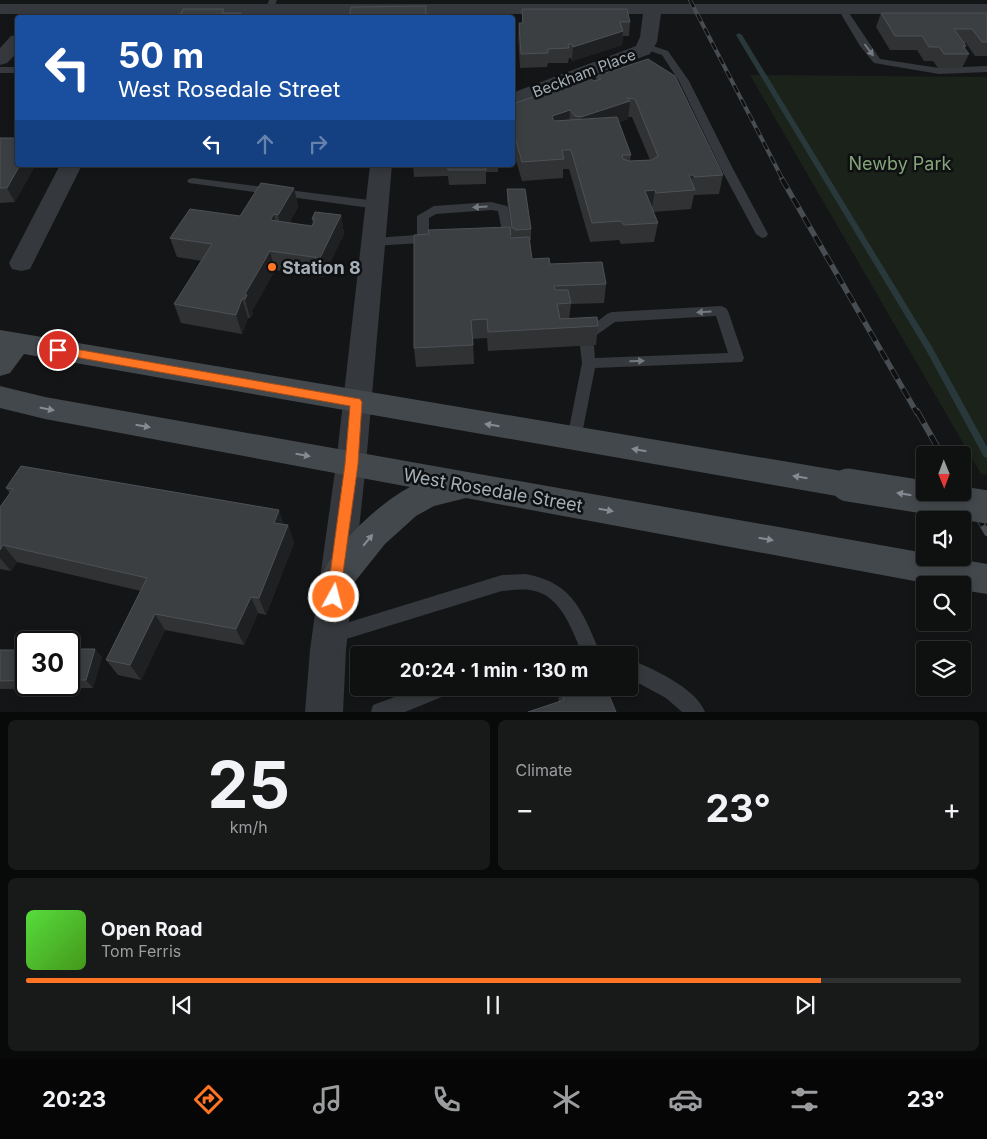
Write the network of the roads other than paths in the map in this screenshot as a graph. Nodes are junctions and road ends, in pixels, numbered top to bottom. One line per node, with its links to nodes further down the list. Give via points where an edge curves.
1 (378, 4): 5 (street); 9 (street)
2 (0, 9): 3 (street)
3 (41, 9): 4 (street)
4 (267, 9): 5 (street)
5 (321, 9)
6 (842, 9): 7 (street); 8 (street); 16 (lane, one-way to 16, via 877,61 939,71)
7 (987, 9)
8 (653, 10): 10 (street); 12 (street, Beckham Place)
9 (442, 13): 10 (street)
10 (489, 13)
11 (15, 43): 13 (street)
12 (647, 47): 17 (street, Beckham Place); 22 (lane, via 665,53 684,81)
13 (0, 59)
14 (0, 70): 15 (lane)
15 (15, 70)
16 (987, 70)
17 (515, 99)
18 (70, 167): 27 (street)
19 (381, 167): 21 (street)
20 (193, 181): 21 (lane)
21 (377, 205): 25 (street)
22 (762, 234)
23 (423, 239): 24 (lane, one-way to 23, via 500,241 508,232 503,209 492,206 434,210 423,216); 25 (lane); 26 (lane)
24 (491, 241)
25 (373, 242): 32 (street)
26 (444, 244)
27 (21, 263)
28 (9, 342): 30 (main road); 32 (main road)
29 (589, 363): 29 (lane, one-way to 29, via 737,358 721,311 612,317 587,342); 33 (lane)
30 (0, 366)
31 (0, 397): 34 (main road, West Rosedale Street, one-way to 34)
32 (356, 402): 33 (main road, one-way to 32); 34 (street)
33 (574, 438): 36 (main road, one-way to 33, bridge)
34 (351, 464): 35 (main road, West Rosedale Street); 37 (street)
35 (465, 485): 37 (main road, one-way to 35, via 394,514 417,498); 38 (main road, West Rosedale Street, one-way to 38)
36 (987, 508)
37 (337, 578): 39 (street)
38 (987, 579)
39 (329, 636): 40 (lane, via 502,583 526,582 546,587 566,601); 43 (street)
40 (588, 646)
41 (638, 673): 45 (lane, via 673,691)
42 (421, 696): 44 (lane)
43 (324, 712)
44 (380, 712)
45 (696, 712)

